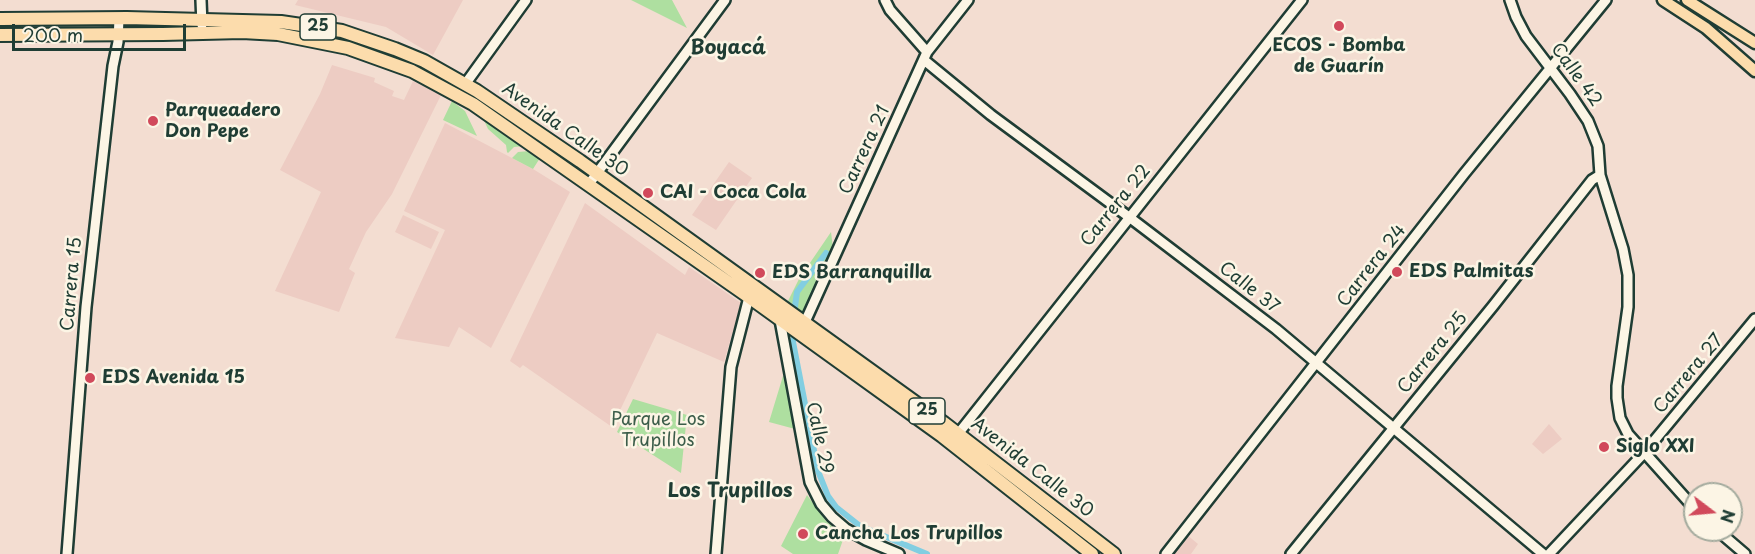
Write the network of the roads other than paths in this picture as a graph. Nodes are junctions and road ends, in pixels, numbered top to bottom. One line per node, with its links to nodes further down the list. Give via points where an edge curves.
1 (201, 0): 13 (street)
2 (526, 0): 21 (street)
3 (725, 0): 22 (street)
4 (885, 0): 18 (street, Calle 37)
5 (968, 0): 18 (street, Carrera 21)
6 (1302, 0): 25 (street, Carrera 22)
7 (1510, 0): 19 (street, Calle 42, via 1526,36)
8 (1606, 0): 19 (street, Carrera 24)
9 (1663, 0): 20 (main road, via 1706,28)
10 (1687, 0): 17 (main road)
11 (119, 18): 12 (highway, Avenida Calle 30 / 25); 13 (highway, Avenida Calle 30 / 25); 15 (street, Carrera 15)
12 (0, 19)
13 (202, 19): 14 (street); 21 (highway, Avenida Calle 30 / 25, via 281,22 342,32 395,49)
14 (202, 33): 15 (highway, Avenida Calle 30 / 25); 24 (highway, Avenida Calle 30 / 25, via 278,34 348,48 399,66 473,104)
15 (118, 34): 16 (highway, Avenida Calle 30 / 25); 36 (street, Carrera 15, via 90,262)
16 (0, 35)
17 (1755, 43)
18 (926, 56): 25 (street, Calle 37, via 991,115); 28 (street, Carrera 21)
19 (1551, 66): 23 (street, Calle 42, via 1594,133); 30 (street, Carrera 24)
20 (1755, 71)
21 (466, 83): 22 (highway, Avenida Calle 30 / 25)
22 (597, 173): 24 (street); 28 (highway, Avenida Calle 30 / 25)
23 (1600, 174): 31 (street, Carrera 25); 33 (street, Calle 42, via 1627,267 1628,307 1617,386 1618,411 1628,434)
24 (589, 184): 26 (highway, Avenida Calle 30 / 25)
25 (1129, 217): 30 (street, Calle 37); 32 (street, Carrera 22)
26 (749, 297): 29 (highway, Avenida Calle 30 / 25); 37 (street, via 731,367)
27 (1755, 319): 33 (street, Carrera 27)
28 (802, 320): 32 (highway, Avenida Calle 30 / 25)
29 (783, 322): 38 (street, Calle 29, via 810,482 821,504 846,529); 39 (highway, Avenida Calle 30 / 25, via 942,436)
30 (1316, 363): 31 (street, Calle 37); 41 (street, Carrera 24)
31 (1393, 429): 42 (street, Carrera 25); 43 (street, Calle 37)
32 (958, 434): 40 (highway, Avenida Calle 30 / 25)
33 (1644, 453): 34 (street); 44 (street, Carrera 27)
34 (1683, 496)
35 (1732, 542): 45 (street)
36 (67, 554)
37 (716, 554)
38 (899, 554)
39 (1092, 554)
40 (1114, 554)
41 (1166, 554)
42 (1291, 554)
43 (1543, 554)
44 (1549, 554)
45 (1745, 554)

